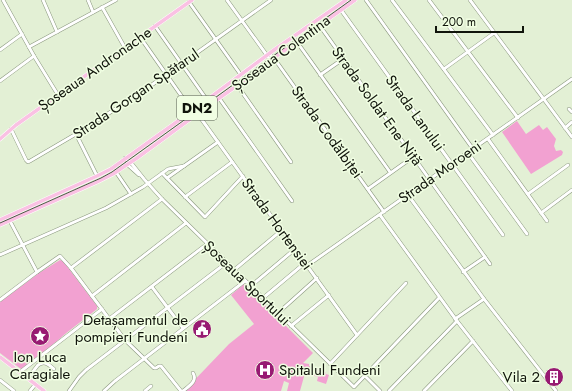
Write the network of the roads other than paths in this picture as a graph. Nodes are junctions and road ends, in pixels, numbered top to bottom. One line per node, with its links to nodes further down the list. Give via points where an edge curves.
1 (3, 0): 14 (street)
2 (43, 0): 22 (street)
3 (88, 0): 18 (street)
4 (116, 0): 16 (street)
5 (227, 0): 19 (street, Strada Codălbiței)
6 (271, 0): 19 (street, Strada Gorgan Spătarul)
7 (346, 0): 32 (main road, Șoseaua Colentina / DN2)
8 (355, 0): 17 (main road, Șoseaua Colentina / DN2)
9 (366, 0): 62 (street)
10 (392, 0): 37 (street)
11 (429, 0): 31 (street)
12 (470, 0): 23 (street)
13 (191, 1): 20 (main road, Șoseaua Andronache); 26 (street)
14 (5, 4): 15 (street); 24 (street)
15 (0, 6)
16 (102, 7): 18 (street); 29 (street)
17 (341, 10): 21 (main road, Șoseaua Colentina / DN2); 69 (street, Strada Lanului)
18 (93, 12): 22 (street)
19 (242, 21): 26 (street, Strada Gorgan Spătarul); 32 (street, Strada Codălbiței)
20 (155, 26): 25 (main road, Șoseaua Andronache); 36 (street)
21 (320, 26): 27 (main road, Șoseaua Colentina / DN2); 34 (street, Strada Soldat Ene Niță)
22 (57, 32): 28 (street)
23 (494, 33): 31 (street); 46 (street)
24 (22, 34): 28 (street); 30 (street)
25 (140, 37): 29 (main road, Șoseaua Andronache); 38 (street)
26 (216, 40): 36 (street, Strada Gorgan Spătarul); 39 (street)
27 (296, 42): 35 (main road, Șoseaua Colentina / DN2); 40 (street)
28 (29, 47): 33 (street)
29 (125, 48): 44 (main road, Șoseaua Andronache)
30 (0, 50)
31 (468, 52): 37 (street); 52 (street)
32 (268, 55): 35 (street, Strada Codălbiței); 39 (main road, Șoseaua Colentina / DN2)
33 (34, 56): 42 (street); 44 (street)
34 (343, 59): 40 (street); 64 (street, Strada Soldat Ene Niță)
35 (274, 60): 43 (main road, Șoseaua Colentina / DN2); 80 (street, Strada Codălbiței)
36 (182, 64): 38 (street, Strada Gorgan Spătarul); 47 (street)
37 (444, 69): 57 (street)
38 (166, 75): 49 (street); 56 (street, Strada Gorgan Spătarul)
39 (241, 75): 47 (main road, Șoseaua Colentina / DN2)
40 (320, 76): 73 (street)
41 (572, 79): 46 (street, Strada Moroeni)
42 (0, 81)
43 (237, 85): 45 (main road, Șoseaua Colentina / DN2); 67 (street)
44 (58, 95): 55 (main road, Șoseaua Andronache)
45 (219, 98): 51 (main road, Șoseaua Colentina / DN2); 87 (street)
46 (544, 99): 52 (street, Strada Moroeni); 54 (street)
47 (207, 100): 49 (main road, Șoseaua Colentina / DN2)
48 (569, 109): 50 (street)
49 (192, 111): 65 (main road, Șoseaua Colentina / DN2)
50 (572, 112)
51 (197, 114): 61 (street, Strada Hortensiei); 68 (main road, Șoseaua Colentina / DN2)
52 (518, 118): 57 (street, Strada Moroeni)
53 (572, 122): 54 (street)
54 (565, 128): 58 (street)
55 (11, 129): 56 (street, Strada Gorgan Spătarul, via 28,162); 59 (main road, Șoseaua Andronache)
56 (76, 134): 75 (street)
57 (493, 135): 60 (street, Strada Moroeni)
58 (572, 138)
59 (0, 139)
60 (488, 139): 62 (street, Strada Moroeni); 83 (street)
61 (218, 142): 66 (street, Strada Hortensiei); 71 (street)
62 (473, 149): 63 (street, Strada Moroeni)
63 (468, 153): 69 (street, Strada Moroeni); 97 (street)
64 (413, 156): 73 (street); 78 (street, Strada Soldat Ene Niță)
65 (125, 158): 68 (street, Șoseaua Sportului); 75 (main road, Șoseaua Colentina / DN2)
66 (232, 162): 76 (street, Strada Hortensiei); 85 (street)
67 (291, 162)
68 (129, 163): 72 (main road, Șoseaua Colentina / DN2); 79 (street, Șoseaua Sportului)
69 (452, 164): 78 (street, Strada Moroeni); 98 (street, Strada Lanului)
70 (568, 165): 83 (street)
71 (184, 166): 74 (street, via 170,168); 77 (street)
72 (116, 172): 82 (street); 92 (main road, Șoseaua Colentina / DN2)
73 (390, 172): 80 (street)
74 (162, 173): 77 (street); 79 (street)
75 (97, 176): 91 (main road, Șoseaua Colentina / DN2)
76 (243, 176): 85 (street, via 205,217); 96 (street, Strada Hortensiei)
77 (167, 178): 85 (street)
78 (430, 180): 84 (street, Strada Moroeni); 103 (street, Strada Soldat Ene Niță)
79 (147, 184): 82 (street); 86 (street, Șoseaua Sportului)
80 (368, 189): 88 (street, Strada Codălbiței)
81 (572, 190): 89 (street)
82 (131, 194): 100 (street)
83 (528, 194): 89 (street)
84 (408, 195): 88 (street, Strada Moroeni); 110 (street)
85 (185, 197)
86 (162, 199): 94 (street, Șoseaua Sportului); 107 (street)
87 (292, 201)
88 (384, 212): 90 (street, Strada Moroeni)
89 (541, 213): 93 (street)
90 (380, 215): 105 (street, Strada Moroeni); 119 (street)
91 (0, 220)
92 (10, 221): 95 (main road, Șoseaua Colentina / DN2); 100 (street)
93 (547, 221)
94 (186, 223): 99 (street, Șoseaua Sportului); 117 (street)
95 (0, 226)
96 (282, 230): 101 (street, Strada Hortensiei); 108 (street)
97 (527, 234)
98 (503, 235)
99 (207, 244): 104 (street, Șoseaua Sportului); 115 (street)
100 (23, 245): 102 (street); 109 (street)
101 (296, 249): 105 (street, Strada Hortensiei); 114 (street)
102 (0, 255)
103 (485, 257): 106 (street, Strada Soldat Ene Niță); 110 (street)
104 (226, 263): 108 (street, Șoseaua Sportului); 122 (street)
105 (307, 264): 111 (street, Strada Hortensiei); 118 (street, Strada Moroeni)
106 (490, 264)
107 (71, 268): 109 (street, via 60,256); 117 (street)
108 (234, 270): 112 (street, Șoseaua Sportului)
109 (37, 272): 121 (street)
110 (463, 272): 120 (street)
111 (317, 278): 116 (street, Strada Hortensiei); 124 (street)
112 (245, 281): 114 (street, Șoseaua Sportului); 128 (street)
113 (406, 283): 129 (street)
114 (251, 286): 118 (street, Șoseaua Sportului)
115 (152, 287): 122 (street); 125 (street)
116 (329, 295): 127 (street); 129 (street, Strada Hortensiei)
117 (92, 296): 123 (street)
118 (263, 298): 124 (street, Șoseaua Sportului)
119 (439, 298): 126 (street); 138 (street)
120 (484, 299): 126 (street); 155 (street)
121 (0, 300)
122 (168, 308): 128 (street); 130 (street)
123 (102, 309): 125 (street); 136 (street)
124 (278, 313): 127 (street, Șoseaua Sportului)
125 (110, 319): 130 (street)
126 (456, 320): 131 (street); 152 (street)
127 (291, 326): 134 (street, Șoseaua Sportului)
128 (183, 328): 133 (street)
129 (357, 335): 134 (street)
130 (125, 340): 133 (street); 147 (street, via 83,373)
131 (473, 341): 153 (street); 154 (street)
132 (0, 358): 136 (main road); 141 (main road)
133 (144, 359): 148 (street); 150 (street, via 155,368 161,366)
134 (330, 364): 138 (street, Șoseaua Sportului, via 354,387)
135 (54, 369): 139 (street, via 46,363 41,363)
136 (20, 372): 139 (main road)
137 (193, 373): 150 (street, via 195,380)
138 (364, 376): 151 (street)
139 (28, 378): 146 (main road)
140 (0, 380): 143 (street)
141 (34, 386): 144 (street); 145 (main road)
142 (152, 386): 149 (street)
143 (14, 391)
144 (30, 391)
145 (40, 391)
146 (44, 391)
147 (69, 391)
148 (104, 391)
149 (145, 391)
150 (182, 391)
151 (380, 391)
152 (389, 391)
153 (424, 391)
154 (512, 391)
155 (556, 391)

